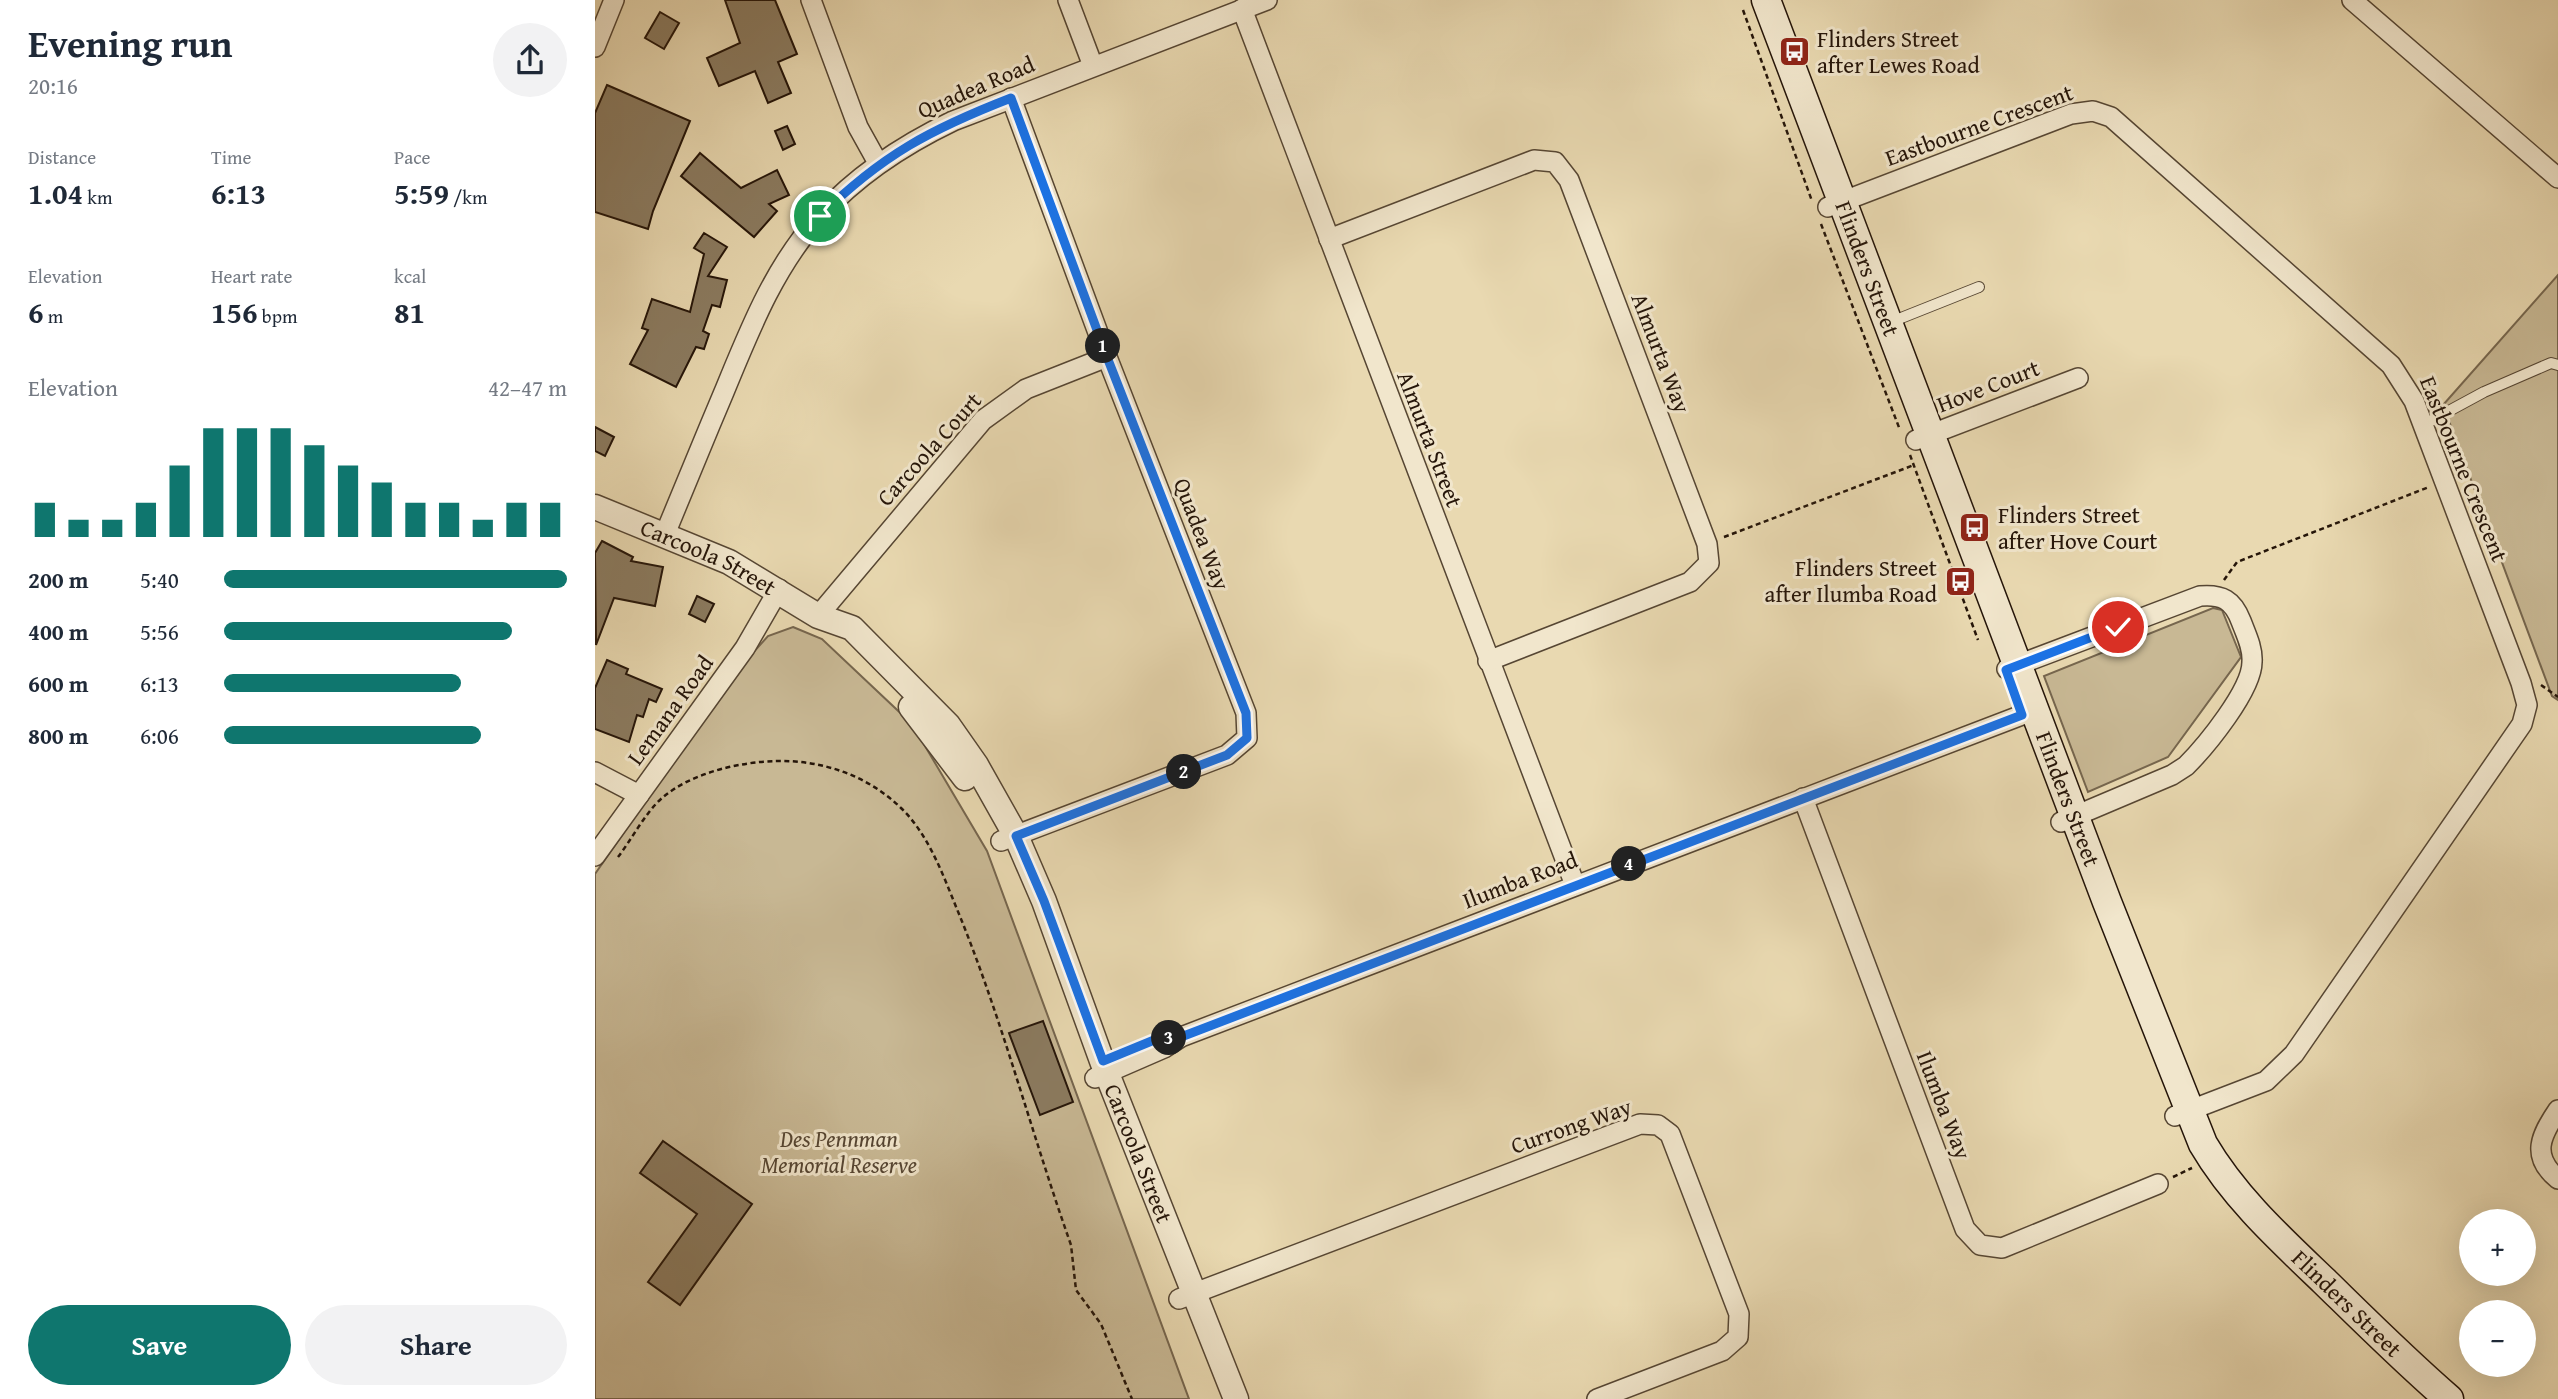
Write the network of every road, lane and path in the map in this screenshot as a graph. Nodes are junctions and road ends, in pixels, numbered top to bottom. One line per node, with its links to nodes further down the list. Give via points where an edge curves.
1 (614, 0): 8 (street)
2 (811, 0): 11 (street, via 858,127)
3 (1068, 0): 9 (street)
4 (1267, 0): 7 (street, Quadea Road)
5 (2351, 0): 12 (street)
6 (1754, 3): 13 (main road, Flinders Street); 13 (path)
7 (1242, 9): 9 (street, Quadea Road); 14 (street, Almurta Street)
8 (595, 47)
9 (1093, 66): 10 (street, Quadea Road)
10 (1011, 98): 11 (street, Quadea Road, via 953,121); 17 (street, Quadea Way)
11 (878, 163): 24 (street, Quadea Road, via 820,216 786,260 758,310)
12 (2558, 178)
13 (1825, 208): 16 (main road, Flinders Street); 20 (street, Eastbourne Crescent, via 2071,114 2093,111 2111,117 2391,365 2404,381); 21 (main road, Flinders Street); 21 (path)
14 (1329, 239): 25 (street, Almurta Way, via 1534,160 1555,162 1569,180); 30 (street, Almurta Street)
15 (1979, 288): 16 (lane, via 1969,297)
16 (1888, 324): 21 (main road, Flinders Street)
17 (1107, 357): 28 (street, Carcoola Court, via 1026,389 983,420); 37 (street, Quadea Way, via 1246,713 1247,738 1227,755)
18 (2558, 365): 20 (lane, via 2551,363 2484,392)
19 (2078, 378): 21 (street, Hove Court)
20 (2423, 425): 22 (street, Eastbourne Crescent)
21 (1915, 446): 25 (path); 29 (path); 31 (main road, Flinders Street)
22 (2445, 481): 27 (path, via 2237,562); 43 (street, Eastbourne Crescent, via 2521,683 2527,705 2522,724 2294,1054 2266,1081)
23 (595, 506): 24 (street, Carcoola Street)
24 (665, 534): 26 (street, Carcoola Street)
25 (1707, 544): 30 (street, via 1709,563 1690,582)
26 (779, 589): 28 (street, Carcoola Street); 34 (street, Lemana Road, via 744,648)
27 (2214, 594): 31 (street); 36 (street, via 2227,599 2238,612 2252,649 2248,684 2186,765)
28 (818, 616): 37 (street, Carcoola Street, via 852,628 948,725 976,765)
29 (1978, 640)
30 (1488, 661): 40 (street, Almurta Street)
31 (2012, 668): 32 (main road, Flinders Street)
32 (2029, 713): 35 (street, Ilumba Road); 36 (main road, Flinders Street)
33 (595, 772): 34 (street)
34 (639, 795): 38 (street, Lemana Road)
35 (1803, 798): 40 (street, Ilumba Road); 46 (street, Ilumba Way, via 1965,1230 1980,1245 2002,1248)
36 (2068, 819): 43 (main road, Flinders Street)
37 (1009, 839): 41 (street, Carcoola Street, via 1024,889)
38 (595, 856)
39 (616, 860): 48 (path, via 670,792 702,776 761,762 835,766 901,807 922,833 977,959 1071,1245 1076,1290 1101,1324)
40 (1575, 885): 41 (street, Ilumba Road)
41 (1099, 1070): 47 (street, Carcoola Street)
42 (2558, 1110): 45 (street, via 2542,1135 2539,1151)
43 (2182, 1114): 44 (main road, Flinders Street); 53 (main road, Flinders Street, via 2245,1202)
44 (2198, 1165): 46 (path); 52 (main road, Flinders Street, via 2243,1222)
45 (2558, 1179)
46 (2158, 1184)
47 (1187, 1296): 49 (street, Carcoola Street); 50 (street, Carcoola Street); 51 (street, Currong Way, via 1640,1124 1658,1125 1670,1134 1739,1314 1738,1337 1722,1351)
48 (1132, 1399)
49 (1219, 1399)
50 (1236, 1399)
51 (1597, 1399)
52 (2427, 1399)
53 (2449, 1399)

